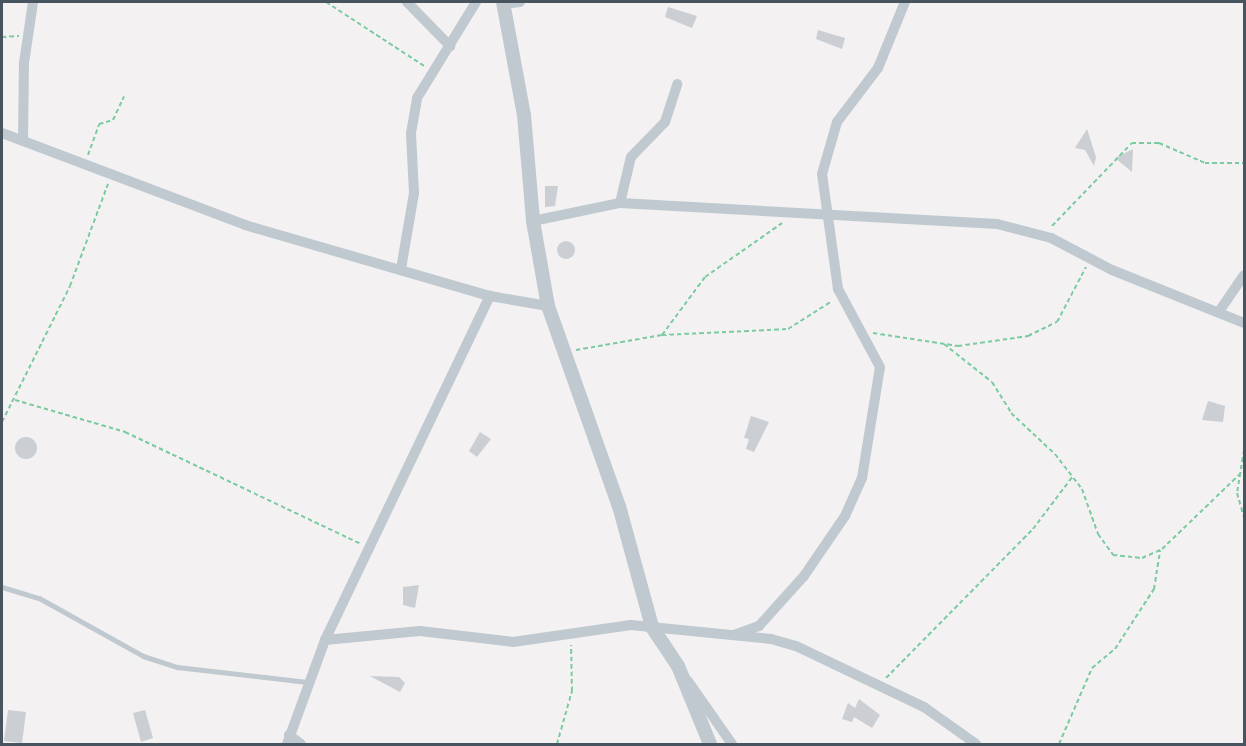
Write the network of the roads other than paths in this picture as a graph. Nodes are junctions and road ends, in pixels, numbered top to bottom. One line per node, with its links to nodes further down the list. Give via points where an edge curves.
1 (33, 2): 10 (street, via 26,37)
2 (407, 2): 7 (street)
3 (476, 2): 7 (street)
4 (520, 2): 6 (street)
5 (905, 2): 12 (street, via 878,68 831,136 821,184)
6 (503, 3): 13 (street, via 524,115)
7 (450, 46): 14 (street, via 430,69 412,120 414,193)
8 (677, 84): 11 (street, via 665,122 631,157)
9 (2, 133): 10 (street)
10 (23, 141): 14 (street, via 245,225)
11 (620, 203): 12 (street, via 797,213); 13 (street)
12 (827, 210): 18 (street, via 997,224 1040,235 1092,261); 22 (street, via 839,292 880,367 873,430 853,501 804,576 759,626)
13 (533, 221): 17 (street)
14 (401, 269): 16 (street)
15 (1245, 275): 18 (street)
16 (490, 296): 17 (street); 23 (street)
17 (548, 306): 21 (street, via 618,506)
18 (1220, 310): 19 (street)
19 (1245, 323)
20 (2, 587): 25 (lane, via 39,598 142,656 177,667)
21 (651, 627): 22 (street); 23 (street, via 513,642 420,631); 24 (street)
22 (734, 635): 30 (street, via 796,646 877,688 924,707)
23 (325, 640): 25 (street)
24 (678, 666): 28 (street); 29 (street)
25 (307, 682): 26 (street)
26 (288, 740): 27 (street)
27 (301, 744)
28 (710, 744)
29 (732, 744)
30 (976, 744)

